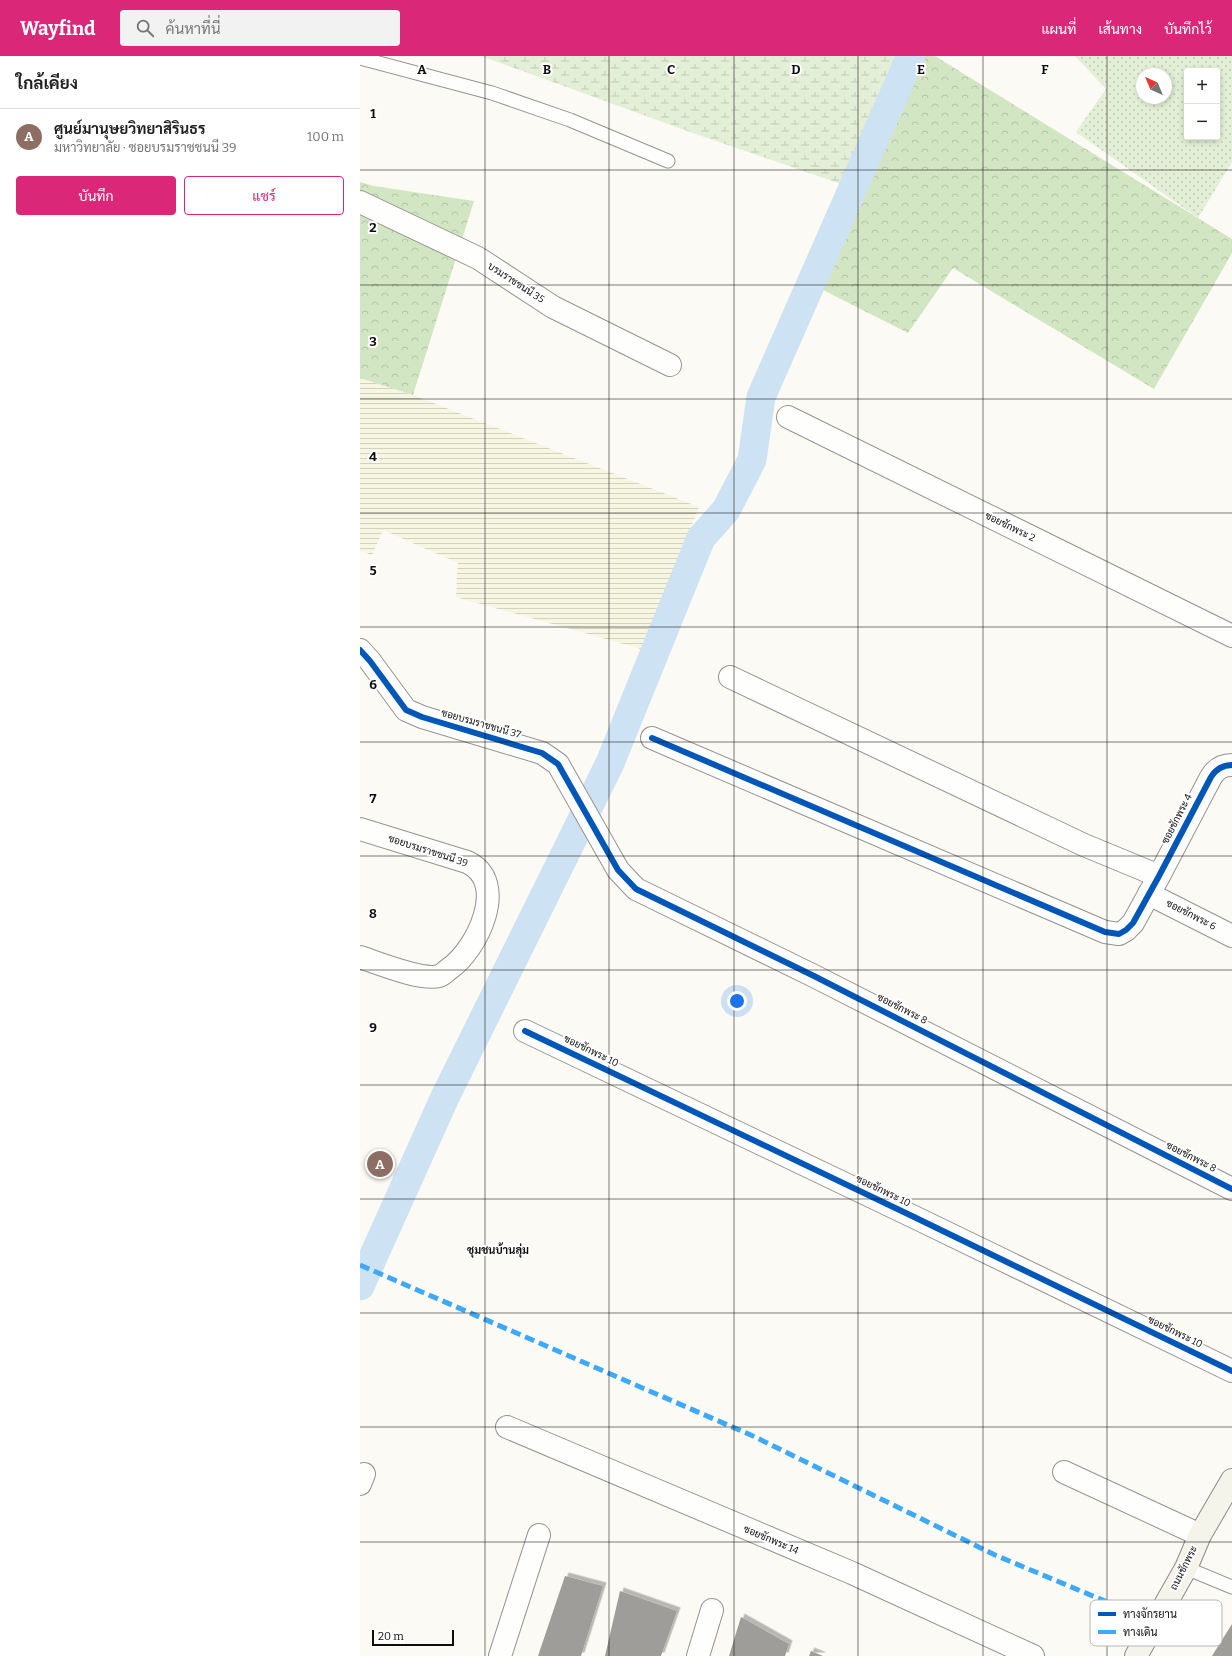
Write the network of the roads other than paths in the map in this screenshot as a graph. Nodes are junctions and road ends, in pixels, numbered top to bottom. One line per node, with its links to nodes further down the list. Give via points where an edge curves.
1 (360, 58): 2 (lane, via 492,93 570,120)
2 (668, 161)
3 (360, 202): 4 (street, บรมราชชนนี 35, via 478,258 553,307)
4 (670, 365)
5 (788, 417): 6 (street, ซอยชักพระ 2)
6 (1232, 636)
7 (360, 650): 11 (street, ซอยบรมราชชนนี 37, via 406,710 542,753 558,764)
8 (730, 677): 13 (street, ซอยชักพระ 6, via 1084,845)
9 (652, 738): 13 (street, ซอยชักพระ 4, via 1105,932 1119,934 1126,930 1133,923)
10 (1232, 765): 13 (street, ซอยชักพระ 4, via 1218,769 1210,777)
11 (590, 821): 17 (street, ซอยชักพระ 8, via 618,870 636,889 822,979)
12 (360, 829): 15 (street, ซอยบรมราชชนนี 39, via 476,866 484,876 488,890 486,911 472,944 458,963 439,976 420,976)
13 (1154, 885): 14 (street, ซอยชักพระ 6)
14 (1232, 936)
15 (360, 957)
16 (525, 1031): 18 (street, ซอยชักพระ 10)
17 (1232, 1189)
18 (1232, 1371)
19 (507, 1427): 31 (street, ซอยชักพระ 14, via 852,1573)
20 (1064, 1472): 23 (street)
21 (1232, 1480): 23 (street, ถนนชักพระ)
22 (539, 1535): 29 (street)
23 (1200, 1535): 24 (street, ถนนชักพระ)
24 (1186, 1568): 25 (lane); 26 (street, ถนนชักพระ)
25 (1232, 1587)
26 (1168, 1600)
27 (712, 1610): 30 (street)
28 (1142, 1646): 32 (street, ถนนชักพระ)
29 (500, 1656)
30 (698, 1656)
31 (1033, 1656)
32 (1136, 1656)

